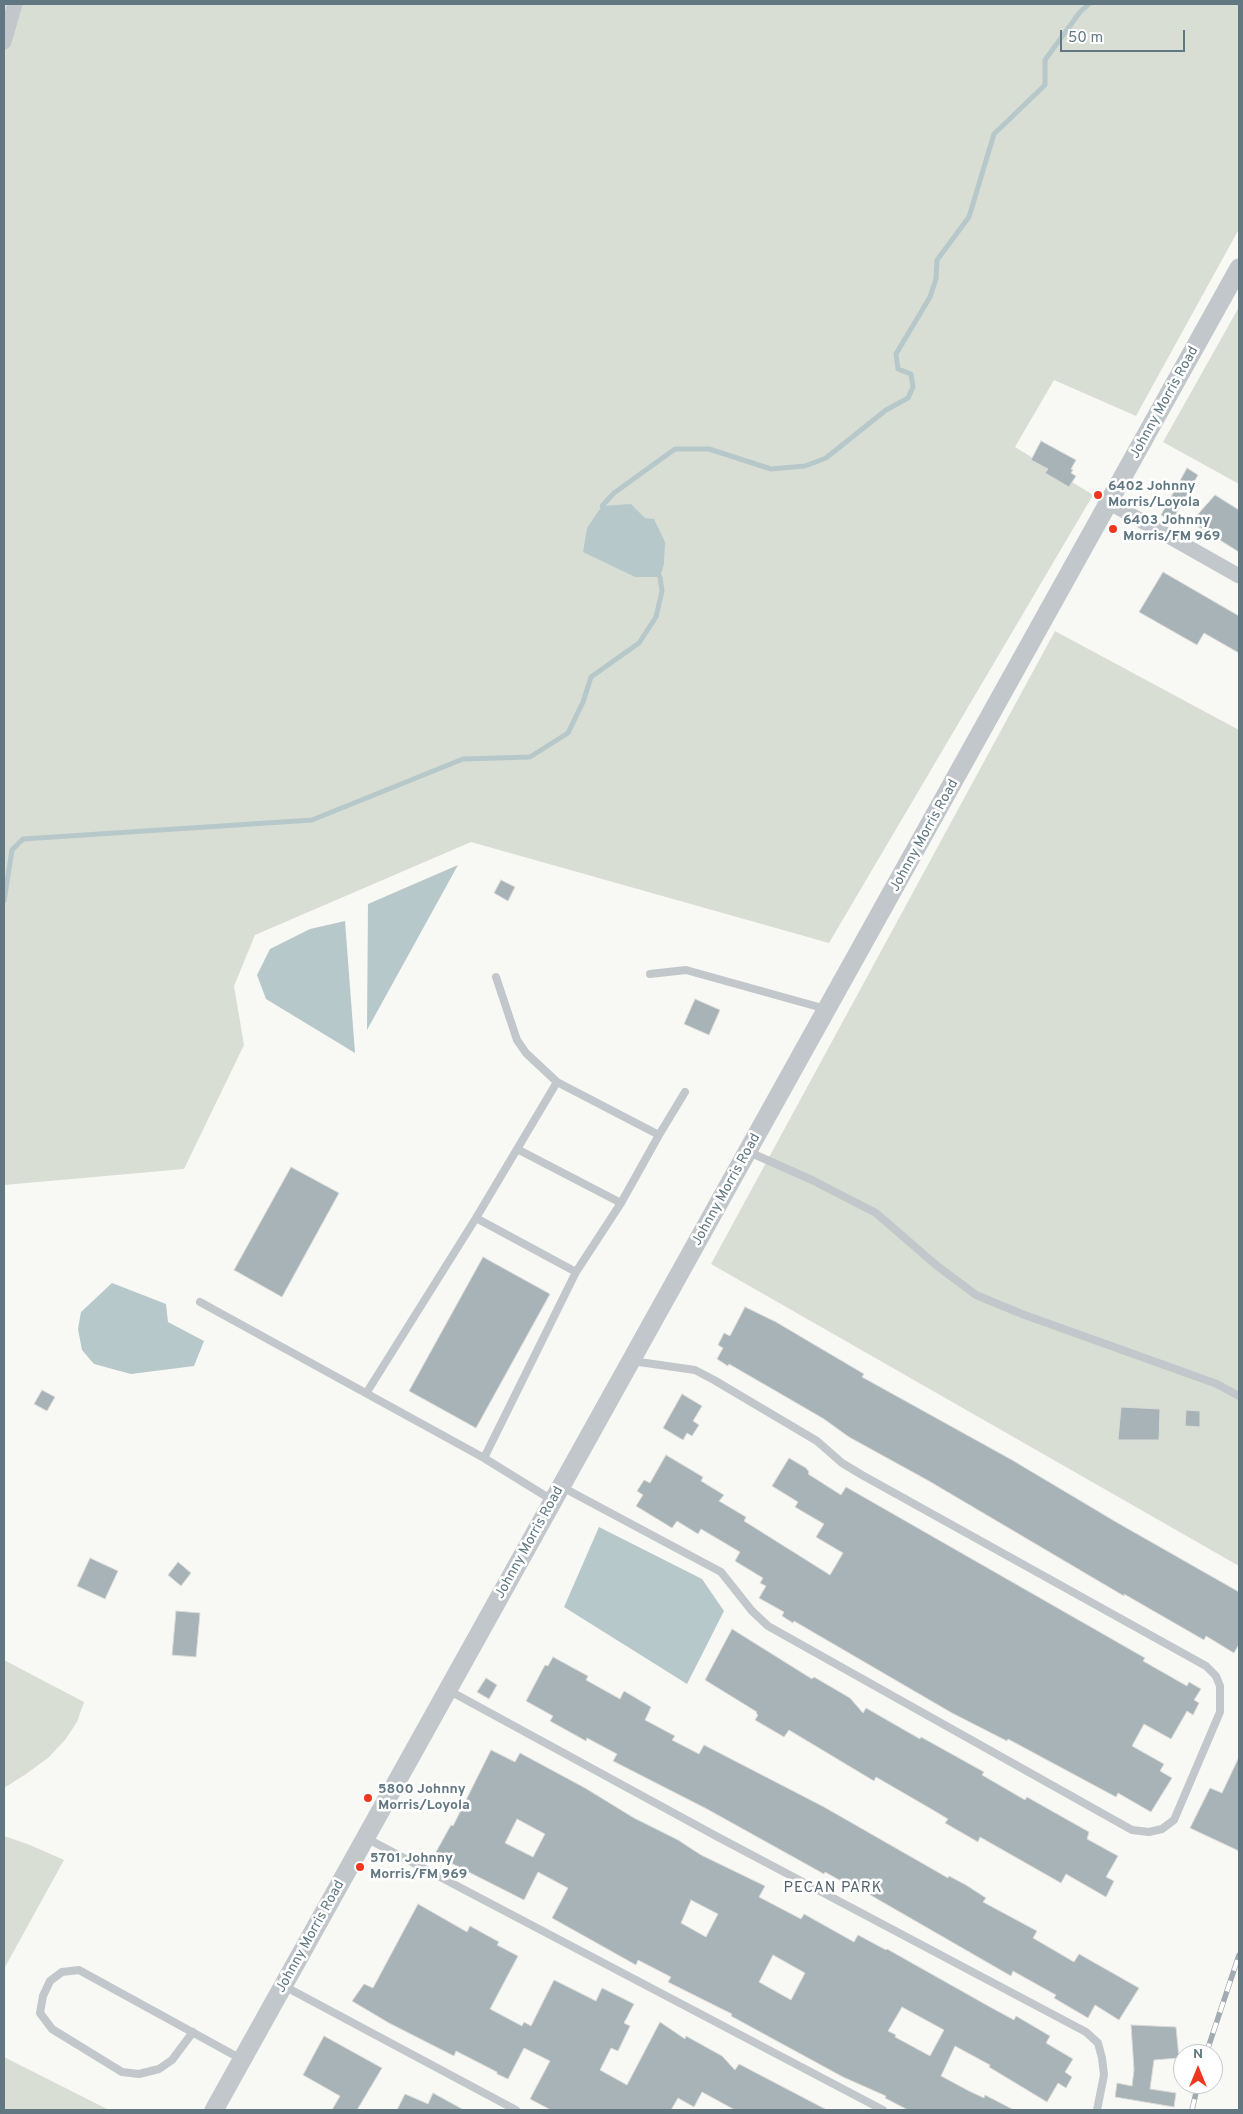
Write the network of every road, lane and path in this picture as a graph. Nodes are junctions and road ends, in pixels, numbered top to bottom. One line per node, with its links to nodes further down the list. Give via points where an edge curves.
1 (15, 4): 2 (street)
2 (4, 42)
3 (1239, 268): 4 (street, Johnny Morris Road)
4 (1110, 502): 5 (street); 8 (street, Johnny Morris Road)
5 (1239, 576)
6 (650, 974): 8 (lane, via 686,970)
7 (496, 978): 9 (lane, via 517,1040)
8 (828, 1010): 13 (street, Johnny Morris Road)
9 (557, 1082): 11 (lane); 12 (lane)
10 (685, 1092): 11 (lane)
11 (659, 1135): 14 (lane)
12 (517, 1149): 14 (lane); 15 (lane)
13 (749, 1152): 18 (street, Johnny Morris Road); 20 (lane, via 876,1213 936,1266 976,1295 1217,1384)
14 (621, 1203): 16 (lane)
15 (476, 1218): 16 (lane); 19 (lane)
16 (576, 1272): 21 (lane)
17 (200, 1302): 19 (lane)
18 (632, 1361): 22 (street, Johnny Morris Road); 22 (lane, via 695,1370 714,1380 818,1441 842,1463 1206,1666 1220,1686 1220,1712 1174,1820 1162,1829 1149,1832 1132,1830 768,1626 721,1572)
19 (367, 1392): 21 (lane)
20 (1239, 1396)
21 (484, 1458): 22 (lane)
22 (558, 1494): 23 (street, Johnny Morris Road)
23 (448, 1690): 24 (street, Johnny Morris Road); 31 (lane, via 1086,2032 1098,2043 1102,2058 1104,2075)
24 (366, 1838): 25 (street, Johnny Morris Road); 30 (lane)
25 (284, 1986): 27 (street, Johnny Morris Road); 29 (lane)
26 (193, 2032): 26 (lane, via 79,1970 62,1972 50,1981 40,2012 52,2029 122,2072 139,2074 159,2069 172,2060); 27 (lane)
27 (243, 2060): 28 (street, Johnny Morris Road)
28 (214, 2110)
29 (516, 2110)
30 (883, 2110)
31 (1097, 2110)

